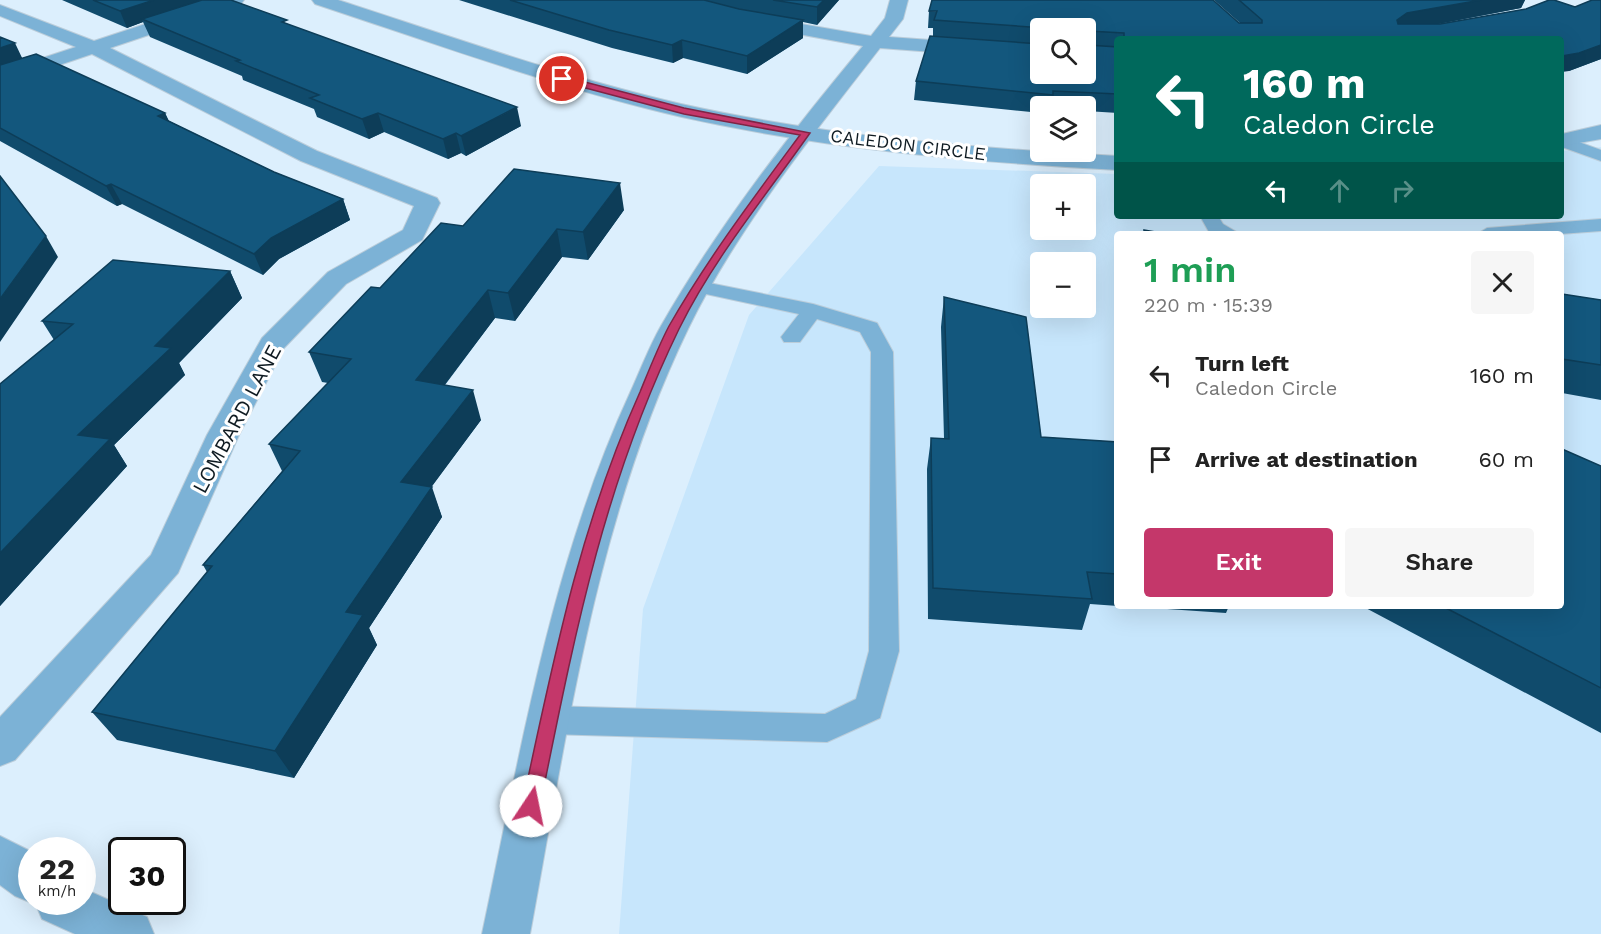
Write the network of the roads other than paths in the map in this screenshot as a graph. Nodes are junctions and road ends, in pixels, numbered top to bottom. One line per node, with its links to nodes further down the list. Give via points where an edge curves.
1 (235, 0): 7 (street)
2 (321, 0): 11 (street, CALEDON CIRCLE, via 582,85 684,111)
3 (899, 0): 6 (street, via 894,19)
4 (0, 10): 7 (street, LOMBARD LANE)
5 (740, 18): 6 (street)
6 (873, 42): 8 (street); 11 (street)
7 (94, 48): 9 (street); 24 (street, LOMBARD LANE, via 309,156 429,202 413,235 337,278 272,344 223,435 165,563)
8 (1030, 53)
9 (0, 79)
10 (1601, 132): 12 (street)
11 (806, 133): 15 (street, CALEDON CIRCLE, via 962,152); 20 (street, via 720,249)
12 (1564, 141)
13 (1564, 142): 14 (lane)
14 (1601, 156)
15 (1114, 163)
16 (1211, 219): 18 (lane)
17 (1601, 225): 19 (lane)
18 (1223, 231)
19 (1525, 231)
20 (699, 287): 21 (lane); 23 (street, via 674,328 620,450 593,531)
21 (813, 310): 22 (lane); 23 (lane, via 869,328 882,352 884,651 869,708 827,728)
22 (792, 338)
23 (548, 720): 29 (street)
24 (0, 747)
25 (0, 858): 26 (street)
26 (18, 870)
27 (88, 915): 28 (street)
28 (130, 934)
29 (506, 934)

